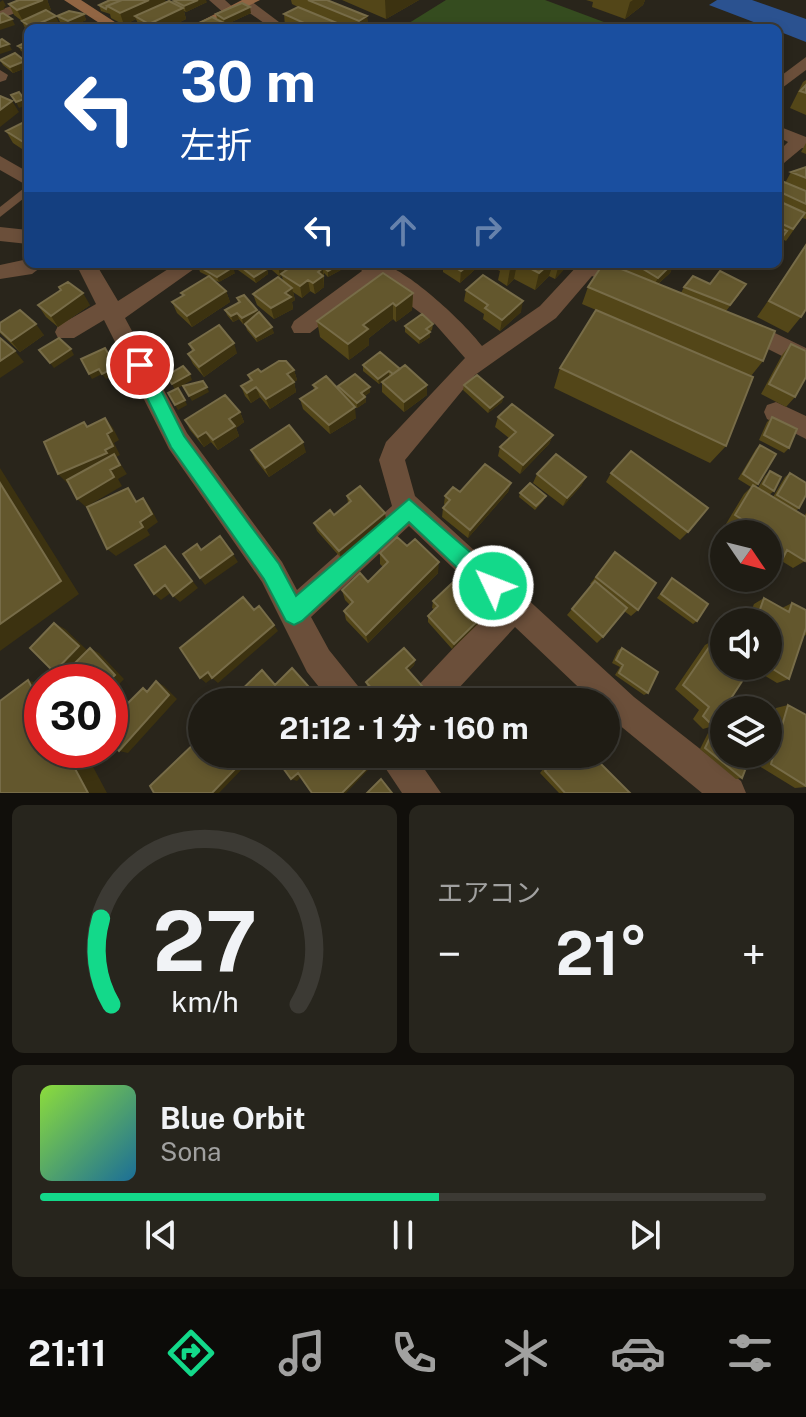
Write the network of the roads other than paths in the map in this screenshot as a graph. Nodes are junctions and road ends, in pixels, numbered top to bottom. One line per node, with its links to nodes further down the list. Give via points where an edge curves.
1 (41, 0): 6 (street)
2 (71, 0): 7 (street)
3 (216, 0): 5 (street)
4 (250, 2): 5 (street); 9 (street)
5 (230, 11): 8 (street)
6 (0, 15)
7 (110, 24)
8 (203, 24)
9 (275, 24)
10 (806, 62): 11 (street)
11 (782, 83)
12 (782, 133): 13 (street)
13 (802, 142): 14 (street)
14 (782, 159)
15 (0, 162): 16 (street)
16 (24, 177)
17 (24, 192): 18 (lane)
18 (0, 213)
19 (0, 234): 20 (street)
20 (24, 237)
21 (27, 268): 28 (street)
22 (88, 268): 30 (street)
23 (184, 268): 30 (street)
24 (371, 268): 32 (street)
25 (374, 268): 35 (street, via 464,335)
26 (587, 268): 35 (street, via 548,312)
27 (596, 268): 29 (street)
28 (0, 272)
29 (642, 289)
30 (112, 310): 33 (street); 40 (street, via 178,441 272,572)
31 (724, 320): 34 (street)
32 (302, 327)
33 (66, 332)
34 (806, 359)
35 (479, 360): 38 (street, via 395,450 392,460)
36 (776, 412): 37 (street)
37 (806, 428)
38 (409, 508): 39 (street); 40 (street)
39 (514, 606): 42 (street); 45 (street, via 623,708)
40 (294, 613): 41 (street, via 318,661)
41 (340, 688)
42 (437, 688)
43 (404, 768): 44 (street)
44 (424, 793)
45 (729, 793)

